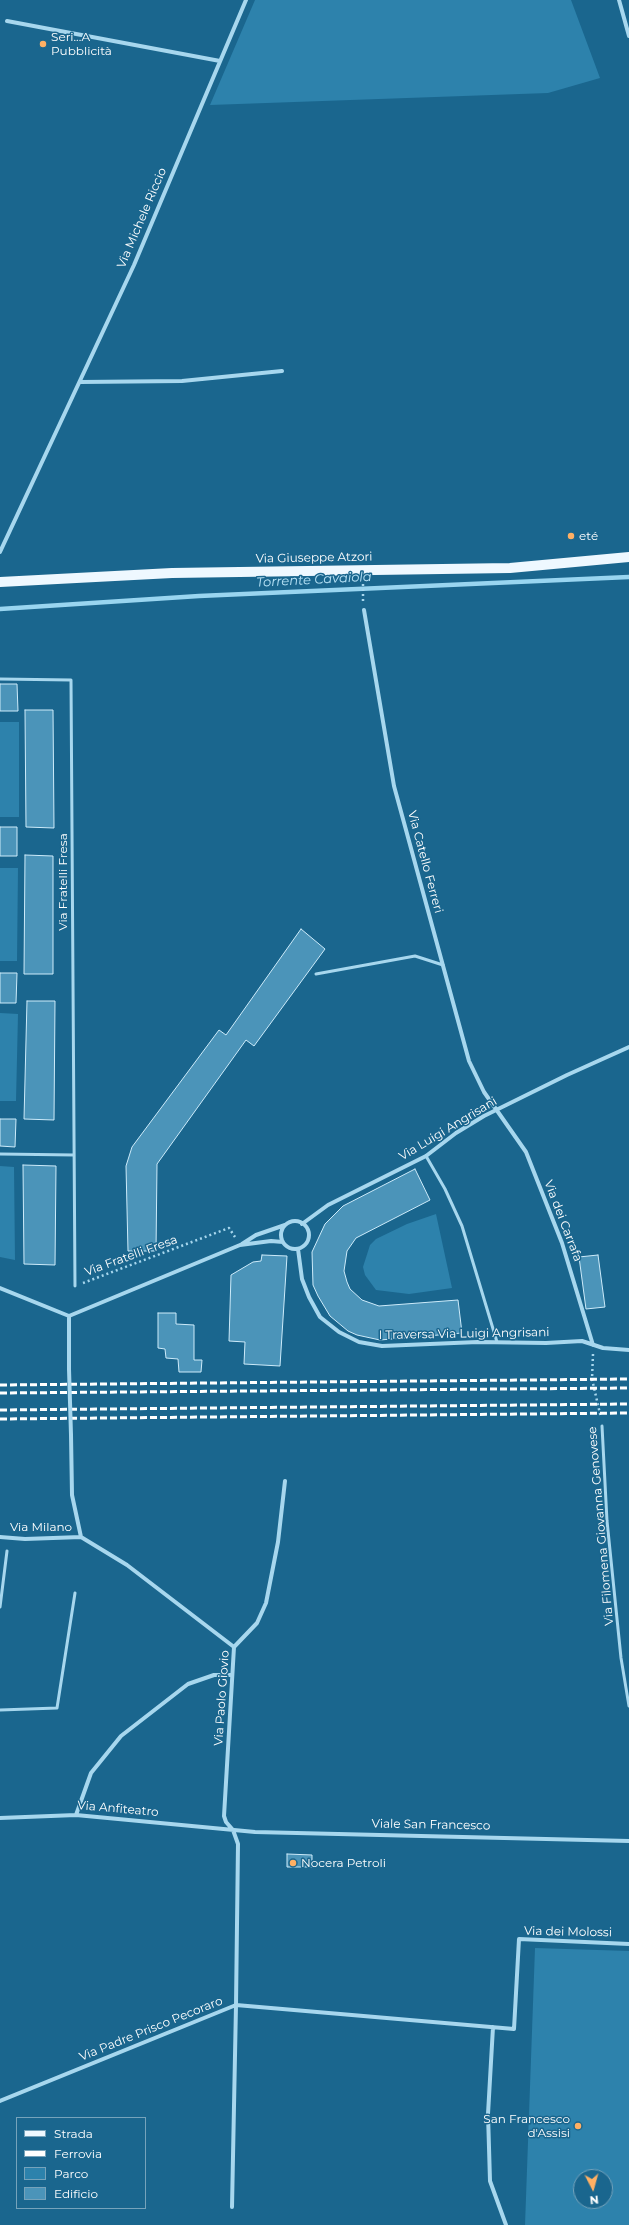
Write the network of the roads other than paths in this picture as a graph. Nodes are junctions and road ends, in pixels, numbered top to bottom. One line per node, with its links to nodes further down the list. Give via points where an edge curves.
1 (246, 0): 5 (street, Via Michele Riccio)
2 (619, 0): 4 (street)
3 (7, 21): 5 (street)
4 (629, 36)
5 (220, 61): 7 (street, Via Michele Riccio, via 134,265)
6 (282, 371): 7 (street, via 182,381)
7 (80, 382): 8 (street, Via Michele Riccio)
8 (0, 552)
9 (629, 557): 10 (main road, Via Giuseppe Atzori, via 510,568 172,573)
10 (0, 582)
11 (364, 610): 13 (street, Via Catello Ferreri, via 394,786)
12 (0, 679): 18 (lane, Via Fratelli Fresa, via 71,680)
13 (442, 965): 14 (lane, via 414,956); 16 (street, Via Catello Ferreri, via 469,1061 484,1092)
14 (316, 974)
15 (629, 1047): 16 (street, Via Luigi Angrisani)
16 (498, 1110): 19 (street, Via Luigi Angrisani, via 456,1133); 29 (street, Via dei Carrafa, via 526,1152 562,1243)
17 (0, 1154): 18 (lane)
18 (74, 1155): 25 (lane, Via Fratelli Fresa)
19 (426, 1156): 20 (street, Via Luigi Angrisani, via 328,1205); 28 (lane, via 445,1188 462,1226)
20 (302, 1224): 21 (street, via 294,1221); 24 (street, via 309,1235 306,1244)
21 (285, 1225): 22 (street, via 281,1233); 23 (street, via 256,1235)
22 (282, 1242): 23 (street); 24 (street, via 289,1248)
23 (240, 1245): 27 (street)
24 (298, 1249): 28 (street, I Traversa Via Luigi Angrisani, via 302,1279 320,1317 339,1332 358,1342 382,1346)
25 (75, 1286)
26 (0, 1288): 27 (street)
27 (69, 1316): 34 (street, bridge, via 72,1495)
28 (497, 1342): 29 (street, I Traversa Via Luigi Angrisani, via 582,1341)
29 (593, 1345): 30 (street, I Traversa Via Luigi Angrisani)
30 (629, 1350)
31 (602, 1426): 40 (lane, Via Filomena Giovanna Genovese, via 607,1521 621,1658)
32 (285, 1481): 38 (street, Via Paolo Giovio, via 278,1542 266,1603 257,1623)
33 (0, 1537): 34 (street, Via Milano)
34 (81, 1537): 38 (street, via 127,1566)
35 (7, 1551): 37 (lane)
36 (75, 1593): 41 (lane, via 57,1708)
37 (0, 1607)
38 (234, 1647): 39 (street, Via Paolo Giovio)
39 (232, 1675): 42 (street, via 214,1675 188,1684 121,1736 91,1773); 44 (street, Via Paolo Giovio, via 224,1816)
40 (629, 1706)
41 (0, 1710)
42 (76, 1815): 43 (street, Via Anfiteatro); 44 (street, Via Anfiteatro)
43 (0, 1818)
44 (234, 1830): 45 (street, Viale San Francesco); 47 (street, Via Padre Prisco Pecoraro, via 238,1844)
45 (629, 1841)
46 (629, 1944): 48 (street, Via dei Molossi, via 519,1940 514,2029)
47 (236, 2005): 48 (street); 49 (street, Via Padre Prisco Pecoraro); 50 (street)
48 (494, 2027): 51 (street, via 488,2114 490,2181)
49 (0, 2101)
50 (232, 2206)
51 (506, 2225)

